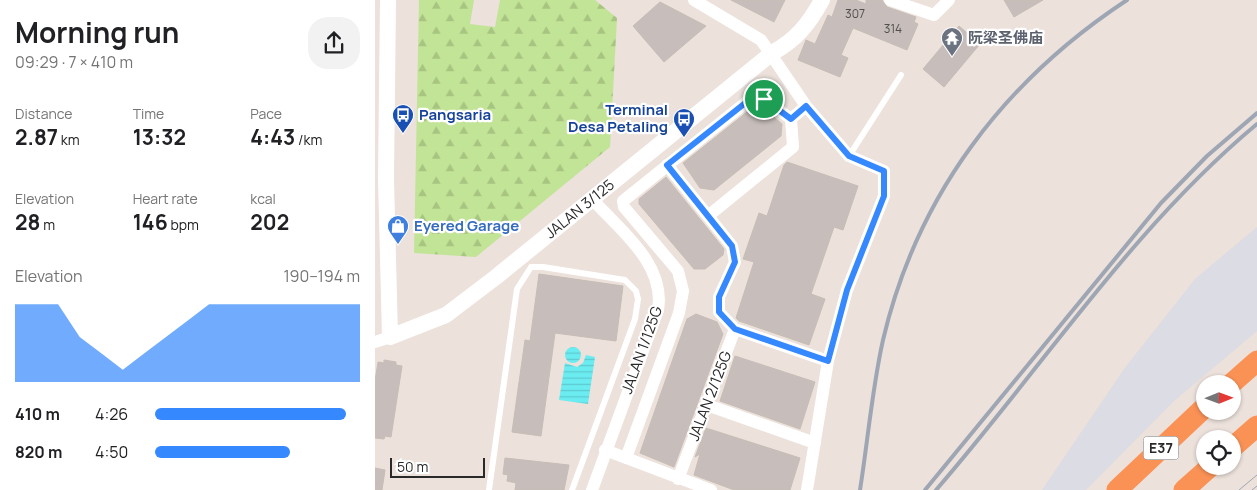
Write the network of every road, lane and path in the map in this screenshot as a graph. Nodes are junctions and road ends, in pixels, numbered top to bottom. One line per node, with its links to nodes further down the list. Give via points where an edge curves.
1 (388, 0): 6 (street)
2 (693, 0): 7 (street, via 747,30)
3 (822, 0): 7 (street, JALAN 3/125, via 803,32)
4 (891, 0): 5 (street, via 934,15)
5 (949, 0)
6 (381, 36): 13 (street)
7 (772, 54): 9 (street); 14 (street, JALAN 3/125)
8 (901, 75): 11 (lane)
9 (806, 106): 10 (street); 11 (street)
10 (791, 119): 12 (street, via 764,99 749,100); 15 (street, via 793,146)
11 (849, 156): 18 (street, via 884,171 884,196 847,290)
12 (667, 165): 15 (street); 27 (street, via 623,201 624,207 678,272 683,291 679,312)
13 (381, 179): 17 (street)
14 (592, 199): 17 (street, JALAN 3/125, via 446,315); 26 (street, JALAN 1/125G, via 646,259 658,281 661,295)
15 (708, 216): 16 (street, via 732,246 735,262 719,297 719,312)
16 (735, 329): 18 (street); 21 (street, JALAN 2/125G)
17 (382, 339)
18 (828, 361): 25 (street)
19 (1257, 361): 20 (highway)
20 (1241, 375)
21 (707, 405): 25 (street); 29 (street, JALAN 2/125G)
22 (1196, 415): 35 (highway, E37)
23 (1257, 426): 24 (highway)
24 (1241, 441)
25 (815, 444): 34 (street)
26 (605, 450): 27 (street); 32 (street, JALAN 1/125G)
27 (626, 458): 29 (street)
28 (1201, 475): 36 (highway)
29 (678, 479): 33 (street)
30 (489, 490): 31 (lane, via 517,289 531,267 625,280 636,291 638,299 635,319)
31 (572, 490)
32 (592, 490)
33 (711, 490)
34 (807, 490)
35 (1117, 490)
36 (1184, 490)

